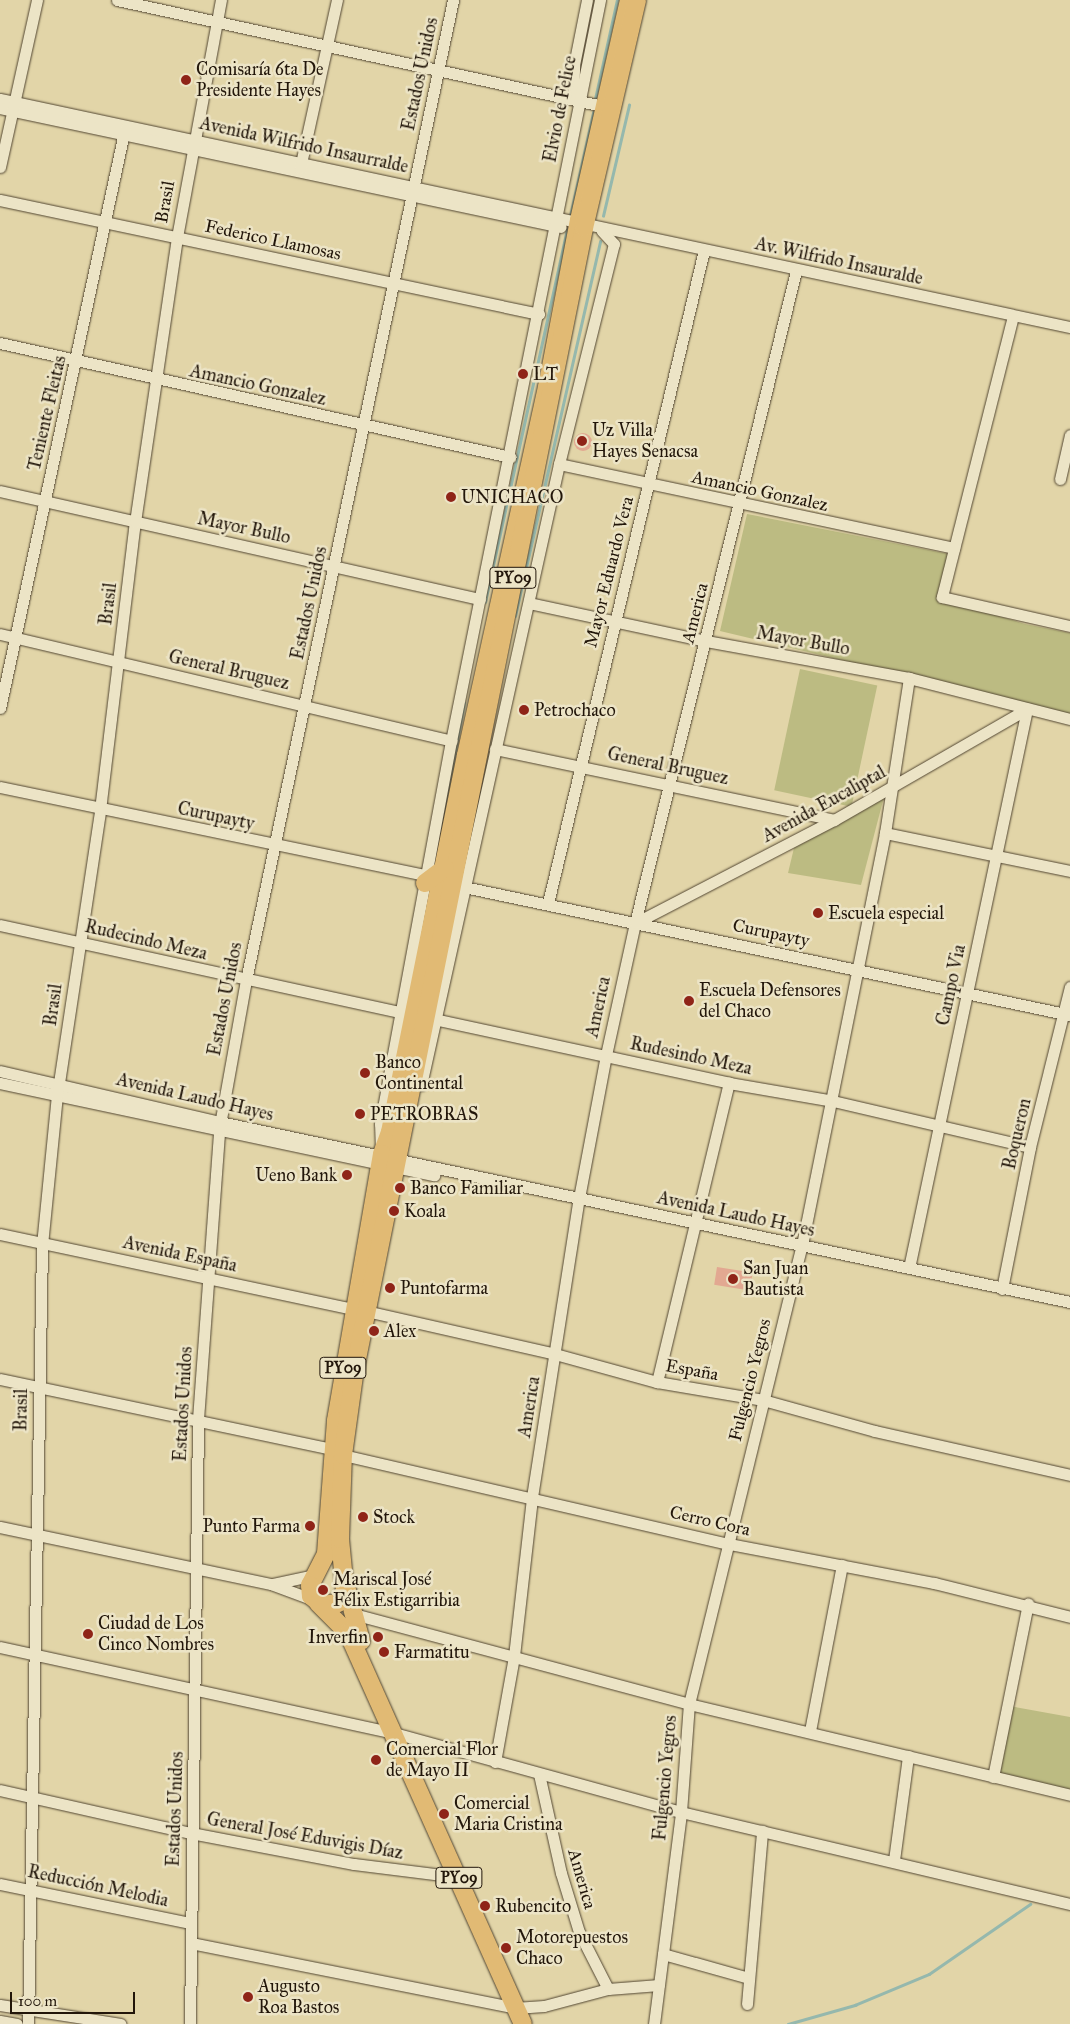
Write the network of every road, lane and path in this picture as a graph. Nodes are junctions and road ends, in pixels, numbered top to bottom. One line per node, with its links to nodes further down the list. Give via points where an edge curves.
1 (37, 0): 15 (street)
2 (116, 0): 10 (street)
3 (221, 0): 10 (street, Brasil)
4 (336, 0): 11 (street)
5 (453, 0): 12 (street, Estados Unidos)
6 (588, 0): 14 (street, via 574,65)
7 (600, 0): 14 (street, Elvio de Felice)
8 (630, 0): 16 (highway, PY09)
9 (637, 0): 26 (highway, PY09)
10 (216, 22): 11 (street); 19 (street, Brasil)
11 (327, 46): 12 (street); 21 (street)
12 (439, 68): 14 (street); 22 (street, Estados Unidos)
13 (0, 99): 15 (street, Avenida Wilfrido Insaurralde)
14 (576, 100): 16 (street); 24 (street, Elvio de Felice)
15 (13, 107): 17 (street, Avenida Wilfrido Insaurralde); 18 (street, Avenida Wilfrido Insaurralde); 20 (street)
16 (607, 107): 26 (highway, PY09)
17 (0, 108)
18 (124, 130): 19 (street, Avenida Wilfrido Insaurralde); 25 (street, Teniente Fleitas)
19 (193, 144): 21 (street, Avenida Wilfrido Insaurralde); 27 (street, Brasil)
20 (0, 167)
21 (301, 168): 22 (street, Avenida Wilfrido Insaurralde)
22 (413, 191): 24 (street, Avenida Wilfrido Insaurralde); 24 (street, Avenida Wilfrido Insaurralde, via 540,223); 31 (street, Estados Unidos)
23 (0, 200): 25 (street, Federico Llamosas)
24 (555, 222): 26 (street, Avenida Wilfrido Insaurralde); 32 (street, Elvio de Felice)
25 (106, 223): 27 (street, Federico Llamosas); 37 (street, Teniente Fleitas)
26 (584, 228): 28 (street); 28 (street); 29 (street, Av. Wilfrido Insauralde); 39 (highway, PY09); 102 (highway, PY09)
27 (177, 237): 31 (street, Federico Llamosas); 38 (street, Brasil)
28 (613, 238): 29 (street); 43 (street)
29 (704, 252): 30 (street, Av. Wilfrido Insauralde); 45 (street, Mayor Eduardo Vera)
30 (796, 272): 33 (street, Av. Wilfrido Insauralde); 48 (street, America)
31 (392, 283): 32 (street, Federico Llamosas); 40 (street, Estados Unidos)
32 (539, 314): 39 (street, Elvio de Felice)
33 (1012, 319): 34 (street, Av. Wilfrido Insauralde); 35 (street); 51 (street)
34 (1070, 327)
35 (1070, 331)
36 (0, 344): 37 (street, Amancio Gonzalez)
37 (77, 361): 38 (street, Amancio Gonzalez); 47 (street, Teniente Fleitas)
38 (158, 381): 40 (street, Amancio Gonzalez); 50 (street, Brasil)
39 (535, 385): 42 (street, Elvio de Felice); 49 (highway, PY09)
40 (364, 426): 42 (street, Amancio Gonzalez); 52 (street, Estados Unidos)
41 (1070, 435): 44 (street)
42 (510, 457): 49 (street, Elvio de Felice)
43 (559, 464): 45 (street, Amancio Gonzalez); 54 (street)
44 (1060, 479)
45 (650, 484): 48 (street, Amancio Gonzalez); 55 (street, Mayor Eduardo Vera)
46 (0, 491): 47 (street, Mayor Bullo)
47 (45, 501): 50 (street, Mayor Bullo); 58 (street, Teniente Fleitas)
48 (740, 506): 51 (street, Amancio Gonzalez); 59 (street, America)
49 (507, 510): 53 (street, Elvio de Felice); 77 (highway, PY09)
50 (135, 522): 52 (street, Mayor Bullo); 60 (street, Brasil)
51 (954, 548): 56 (street, via 942,596)
52 (334, 566): 53 (street, Mayor Bullo); 62 (street, Estados Unidos)
53 (480, 599): 66 (street, Elvio de Felice)
54 (530, 603): 55 (street, Mayor Bullo); 67 (street)
55 (614, 622): 59 (street, Mayor Bullo); 68 (street, Mayor Eduardo Vera)
56 (1070, 626)
57 (0, 634): 58 (street, General Bruguez)
58 (15, 638): 60 (street, General Bruguez); 63 (street, Teniente Fleitas)
59 (706, 641): 61 (street, Mayor Bullo); 69 (street, America)
60 (118, 662): 62 (street, General Bruguez); 72 (street, Brasil)
61 (909, 678): 64 (street, Mayor Bullo); 70 (street, Fulgencio Yegros)
62 (305, 705): 66 (street, General Bruguez); 75 (street, Estados Unidos)
63 (0, 708)
64 (1028, 709): 65 (street, Mayor Bullo); 70 (street, Avenida Eucaliptal); 76 (street, Campo Via)
65 (1070, 718)
66 (450, 741): 79 (street, Elvio de Felice)
67 (494, 749): 68 (street, General Bruguez); 80 (street)
68 (579, 764): 69 (street, General Bruguez); 81 (street, Mayor Eduardo Vera)
69 (670, 785): 73 (street, General Bruguez); 82 (street, America)
70 (893, 786): 73 (street, Avenida Eucaliptal); 74 (street, Fulgencio Yegros)
71 (0, 787): 72 (street, Curupayty)
72 (100, 810): 75 (street, Curupayty); 84 (street, Brasil)
73 (834, 820): 82 (street, Avenida Eucaliptal)
74 (885, 833): 76 (street); 85 (street, Fulgencio Yegros)
75 (276, 846): 79 (street, Curupayty); 86 (street, Estados Unidos)
76 (997, 855): 78 (street); 88 (street, Campo Via)
77 (445, 868): 79 (highway); 102 (highway, PY09, via 390,1132)
78 (1070, 871)
79 (426, 879): 89 (street, Elvio de Felice)
80 (464, 887): 81 (street, Curupayty); 91 (street)
81 (548, 903): 82 (street, Curupayty)
82 (634, 923): 85 (street, Curupayty); 92 (street, America)
83 (0, 925): 84 (street, Rudecindo Meza)
84 (79, 943): 86 (street, Rudecindo Meza); 96 (street, Brasil)
85 (857, 968): 88 (street, Curupayty); 98 (street, Fulgencio Yegros)
86 (246, 980): 89 (street, Rudecindo Meza); 100 (street, Estados Unidos)
87 (1070, 986): 90 (street, Boqueron)
88 (968, 992): 90 (street, Curupayty); 99 (street, Campo Via)
89 (402, 1013): 102 (street, Elvio de Felice, via 380,1124)
90 (1067, 1015): 101 (street, Boqueron)
91 (434, 1019): 92 (street, Rudesindo Meza); 102 (street)
92 (606, 1055): 95 (street, Rudesindo Meza); 103 (street, America)
93 (0, 1071): 96 (street, Avenida Laudo Hayes)
94 (0, 1083): 97 (street, Avenida Laudo Hayes)
95 (729, 1083): 98 (street, Rudesindo Meza); 104 (street)
96 (59, 1084): 97 (street, Brasil); 100 (street, Avenida Laudo Hayes)
97 (57, 1096): 100 (street, Avenida Laudo Hayes); 106 (street, Brasil)
98 (832, 1101): 99 (street, Rudesindo Meza); 107 (street, Fulgencio Yegros)
99 (940, 1124): 101 (street, Rudesindo Meza); 108 (street, Campo Via)
100 (219, 1126): 102 (street, Avenida Laudo Hayes); 109 (street, Estados Unidos)
101 (1030, 1147): 110 (street, Boqueron)
102 (391, 1160): 103 (street, Avenida Laudo Hayes); 112 (highway, PY09)
103 (578, 1201): 104 (street, Avenida Laudo Hayes); 113 (street, America)
104 (693, 1226): 107 (street, Avenida Laudo Hayes); 115 (street)
105 (0, 1234): 106 (street, Avenida España)
106 (42, 1245): 109 (street, Avenida España); 116 (street, Brasil)
107 (802, 1248): 108 (street, Avenida Laudo Hayes); 117 (street, Fulgencio Yegros)
108 (909, 1268): 110 (street, Avenida Laudo Hayes)
109 (206, 1277): 112 (street, Avenida España); 118 (street, Estados Unidos)
110 (1002, 1289): 111 (street, Avenida Laudo Hayes)
111 (1070, 1302)
112 (360, 1310): 113 (street, España); 119 (highway, PY09)
113 (556, 1354): 115 (street, España); 121 (street, America)
114 (0, 1379): 116 (street, Cerro Cora)
115 (657, 1382): 117 (street, España)
116 (39, 1388): 118 (street, Cerro Cora); 123 (street, Brasil)
117 (763, 1400): 120 (street, España, via 875,1431); 124 (street, Fulgencio Yegros)
118 (198, 1419): 119 (street, Cerro Cora); 126 (street, Estados Unidos)
119 (338, 1452): 121 (street, Cerro Cora); 127 (highway, PY09, via 326,1554); 128 (highway, PY09, via 340,1539)
120 (1070, 1476)
121 (532, 1497): 124 (street, Cerro Cora); 136 (street, America)
122 (0, 1527): 123 (street)
123 (37, 1536): 126 (street); 135 (street, Brasil)
124 (729, 1544): 125 (street, Cerro Cora); 138 (street, Fulgencio Yegros)
125 (842, 1565): 131 (street, Cerro Cora); 139 (street)
126 (197, 1571): 129 (street); 137 (street, Estados Unidos)
127 (316, 1574): 128 (highway, via 335,1571); 129 (street); 130 (highway, PY09, via 310,1585)
128 (345, 1583): 130 (highway, via 338,1603); 132 (highway, PY09)
129 (271, 1584): 130 (street)
130 (316, 1601): 140 (highway, PY09, via 348,1633)
131 (1028, 1604): 133 (street, Cerro Cora); 144 (street)
132 (350, 1613): 136 (street); 140 (highway, PY09)
133 (1070, 1617)
134 (0, 1648): 135 (street)
135 (35, 1654): 137 (street); 147 (street, Brasil)
136 (514, 1656): 138 (street); 142 (street, America)
137 (196, 1692): 140 (street); 150 (street, Estados Unidos)
138 (689, 1704): 139 (street); 148 (street, Fulgencio Yegros)
139 (810, 1731): 141 (street)
140 (394, 1733): 142 (street); 152 (highway, PY09)
141 (908, 1756): 144 (street); 151 (street)
142 (495, 1762): 143 (street)
143 (539, 1774): 148 (street); 161 (street, America, via 561,1873 580,1932)
144 (994, 1777): 146 (street)
145 (0, 1790): 147 (street, General José Eduvigis Díaz)
146 (1070, 1795)
147 (29, 1797): 150 (street, General José Eduvigis Díaz); 154 (street, Brasil)
148 (681, 1812): 149 (street); 158 (street, Fulgencio Yegros)
149 (762, 1832): 151 (street); 159 (street)
150 (192, 1834): 152 (street, General José Eduvigis Díaz, via 354,1864); 156 (street, Estados Unidos)
151 (894, 1860): 155 (street)
152 (458, 1877): 164 (highway, PY09)
153 (0, 1884): 154 (street, Reducción Melodia)
154 (30, 1890): 156 (street, Reducción Melodia); 165 (street, Brasil)
155 (1070, 1904)
156 (190, 1923): 157 (street, Estados Unidos)
157 (191, 1943): 164 (street); 171 (street, Estados Unidos)
158 (662, 1954): 159 (street); 160 (street, Fulgencio Yegros)
159 (749, 1978): 162 (street)
160 (658, 1985): 161 (street); 167 (street, Fulgencio Yegros)
161 (608, 1989): 164 (street, via 544,2006)
162 (747, 2004)
163 (0, 2005): 165 (street)
164 (515, 2008): 172 (highway, PY09)
165 (29, 2010): 169 (street, Brasil); 170 (street)
166 (0, 2021): 168 (street)
167 (653, 2022)
168 (17, 2024)
169 (28, 2024)
170 (122, 2024)
171 (190, 2024)
172 (523, 2024)

